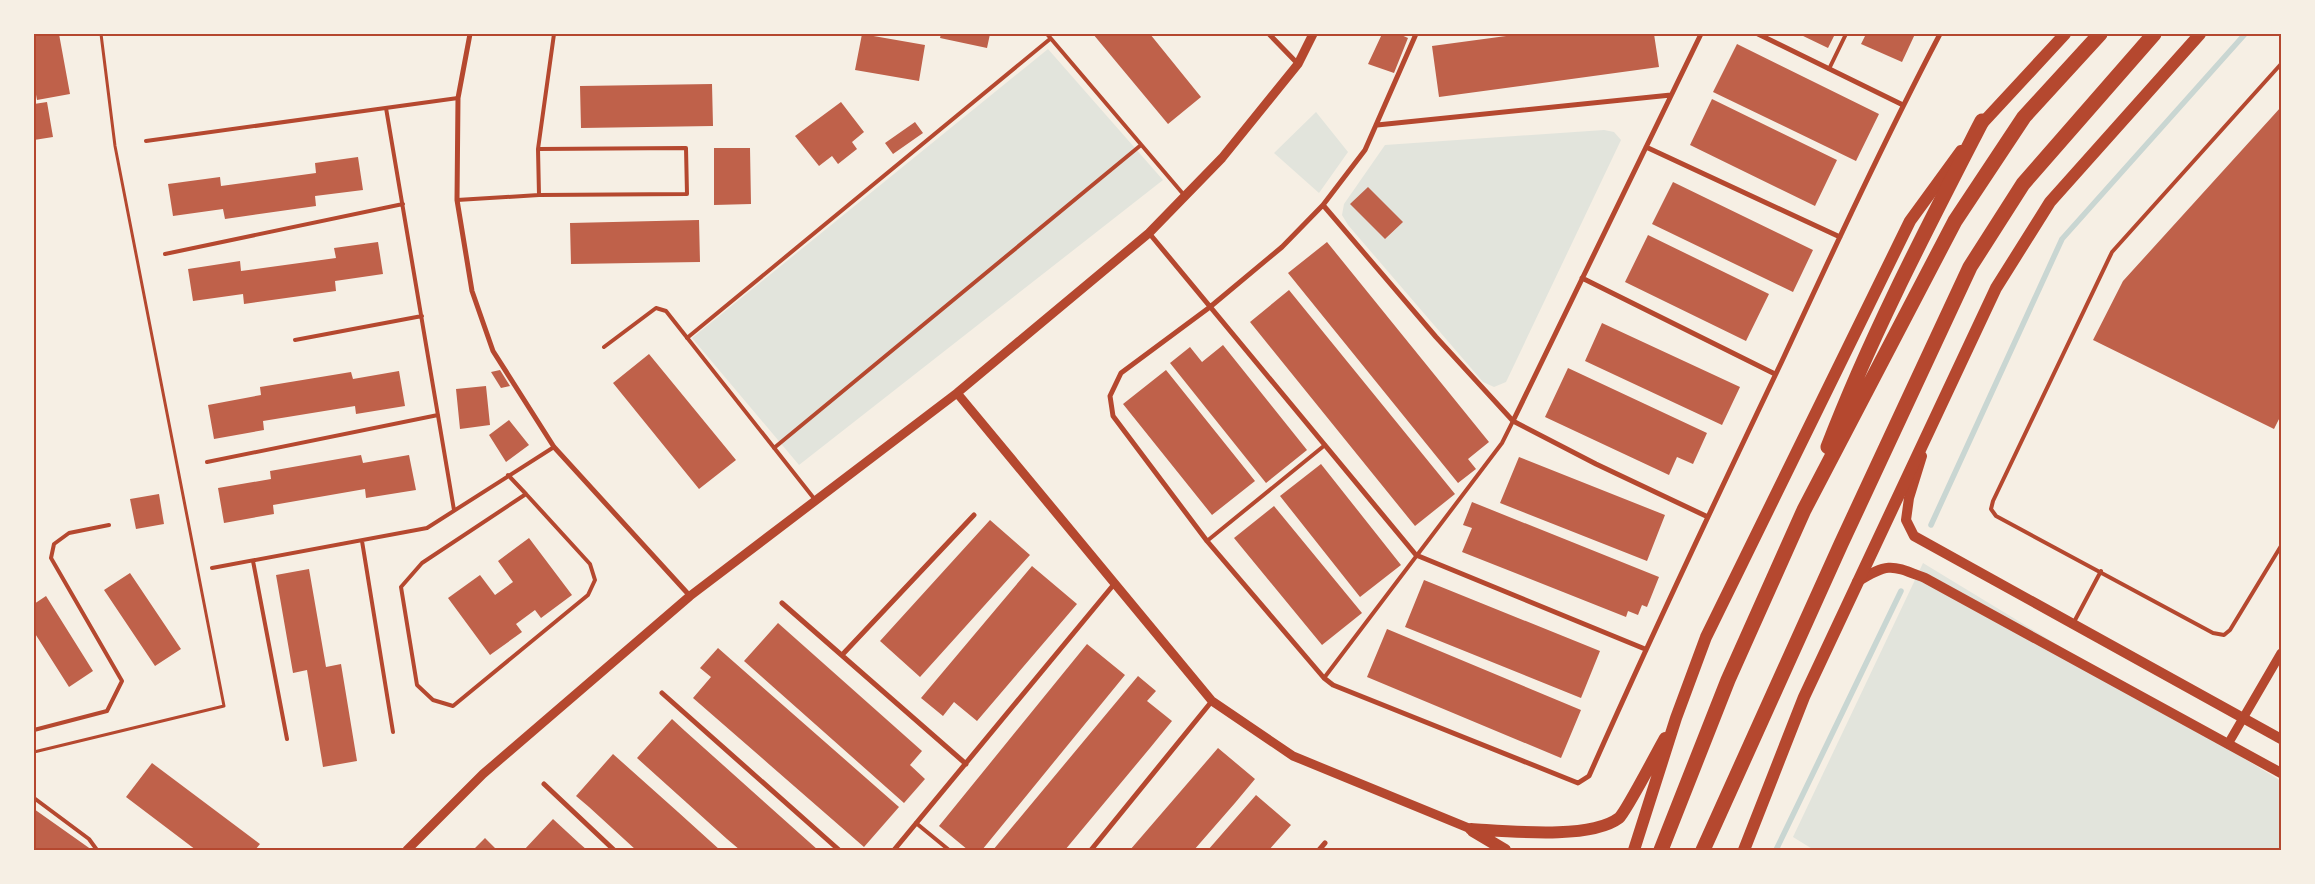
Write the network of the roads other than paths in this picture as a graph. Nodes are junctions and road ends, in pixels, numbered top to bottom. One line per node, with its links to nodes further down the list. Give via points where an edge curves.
1 (470, 34): 20 (street)
2 (554, 34): 28 (lane)
3 (1047, 34): 15 (lane)
4 (1269, 34): 16 (street)
5 (1313, 34): 16 (street)
6 (1416, 34): 24 (street)
7 (1701, 34): 19 (street)
8 (1758, 34): 18 (street)
9 (1846, 34): 18 (lane)
10 (1940, 34): 21 (street)
11 (2064, 34): 23 (main road)
12 (2100, 34): 56 (highway, via 2024,117 1955,221)
13 (2154, 34): 103 (highway, via 2023,184 1970,267)
14 (2200, 34): 46 (main road, via 2050,202 1996,288)
15 (1050, 39): 26 (lane); 40 (lane)
16 (1298, 64): 30 (street, via 1222,158)
17 (2281, 64): 66 (lane, via 2112,252 1993,501 1991,509 1996,516)
18 (1829, 69): 21 (street)
19 (1671, 95): 24 (street); 27 (street)
20 (458, 98): 22 (lane); 31 (street)
21 (1903, 105): 35 (street)
22 (386, 108): 25 (lane); 32 (lane)
23 (1982, 121): 56 (highway, via 1881,323); 78 (main road, via 1910,221 1706,637)
24 (1377, 125): 33 (street, via 1365,150)
25 (146, 142)
26 (1141, 145): 30 (lane); 50 (lane)
27 (1646, 146): 35 (street); 37 (street)
28 (538, 149): 29 (lane); 29 (lane, via 686,148 686,194)
29 (539, 195): 31 (lane)
30 (1185, 197): 34 (street)
31 (457, 200): 49 (street, via 472,292 493,350)
32 (403, 204): 36 (lane); 39 (lane)
33 (1323, 205): 38 (street, via 1282,247); 47 (street)
34 (1149, 233): 38 (street); 44 (street)
35 (1840, 236): 43 (street)
36 (165, 254)
37 (1582, 278): 43 (street); 47 (street)
38 (1210, 307): 48 (street); 61 (street, via 1121,373 1110,396 1113,416)
39 (422, 316): 41 (lane); 45 (lane)
40 (687, 338): 42 (lane, via 666,311 656,308); 50 (lane)
41 (296, 340)
42 (604, 347)
43 (1775, 374): 58 (street)
44 (957, 392): 54 (street); 68 (street)
45 (438, 416): 51 (lane); 55 (lane)
46 (1934, 419): 67 (main road); 71 (main road, via 1909,498 1906,520 1914,536)
47 (1513, 421): 58 (street); 63 (lane, via 1502,443)
48 (1325, 446): 61 (lane); 63 (street)
49 (554, 447): 52 (lane); 69 (street)
50 (774, 448): 54 (lane)
51 (207, 462)
52 (508, 476): 53 (lane); 55 (lane)
53 (526, 494): 53 (lane, via 590,564 595,580 588,596 453,706 433,700 417,684 401,588 422,564)
54 (816, 500): 69 (street)
55 (454, 510): 60 (lane, via 427,528)
56 (1804, 510): 92 (highway, via 1728,680)
57 (974, 515): 74 (street)
58 (1708, 516): 72 (street)
59 (109, 525): 80 (lane, via 69,534 54,544 51,558 122,681 107,711)
60 (362, 541): 64 (lane); 81 (lane)
61 (1207, 541): 75 (street)
62 (2281, 546): 66 (lane, via 2224,635 2213,633)
63 (1416, 555): 72 (street); 75 (lane)
64 (253, 561): 65 (lane); 82 (lane)
65 (212, 568)
66 (2101, 571): 71 (lane)
67 (1857, 582): 84 (main road, via 1878,569 1894,566 1925,578); 104 (main road, via 1804,697)
68 (1115, 583): 77 (street); 85 (street)
69 (690, 596): 94 (street, via 483,774)
70 (782, 603): 74 (street)
71 (2073, 624): 79 (main road)
72 (1645, 649): 75 (street, via 1589,776 1578,782 1333,685)
73 (2281, 653): 79 (street)
74 (842, 656): 85 (street)
75 (1324, 678)
76 (662, 693): 96 (street)
77 (1212, 701): 90 (street, via 1293,756); 99 (street)
78 (1676, 718): 90 (main road, via 1620,818 1590,829 1557,832); 102 (main road)
79 (2243, 718): 83 (main road); 84 (street)
80 (34, 730)
81 (393, 732)
82 (287, 739)
83 (2281, 739)
84 (2228, 744): 86 (main road)
85 (966, 764): 89 (street)
86 (2281, 773)
87 (544, 784): 95 (street)
88 (34, 798): 93 (lane, via 89,839)
89 (916, 823): 97 (street); 98 (lane)
90 (1471, 829): 101 (main road)
91 (1325, 843): 100 (street)
92 (1662, 848)
93 (97, 850)
94 (407, 850)
95 (614, 850)
96 (839, 850)
97 (894, 850)
98 (949, 850)
99 (1091, 850)
100 (1319, 850)
101 (1505, 850)
102 (1634, 850)
103 (1703, 850)
104 (1744, 850)

